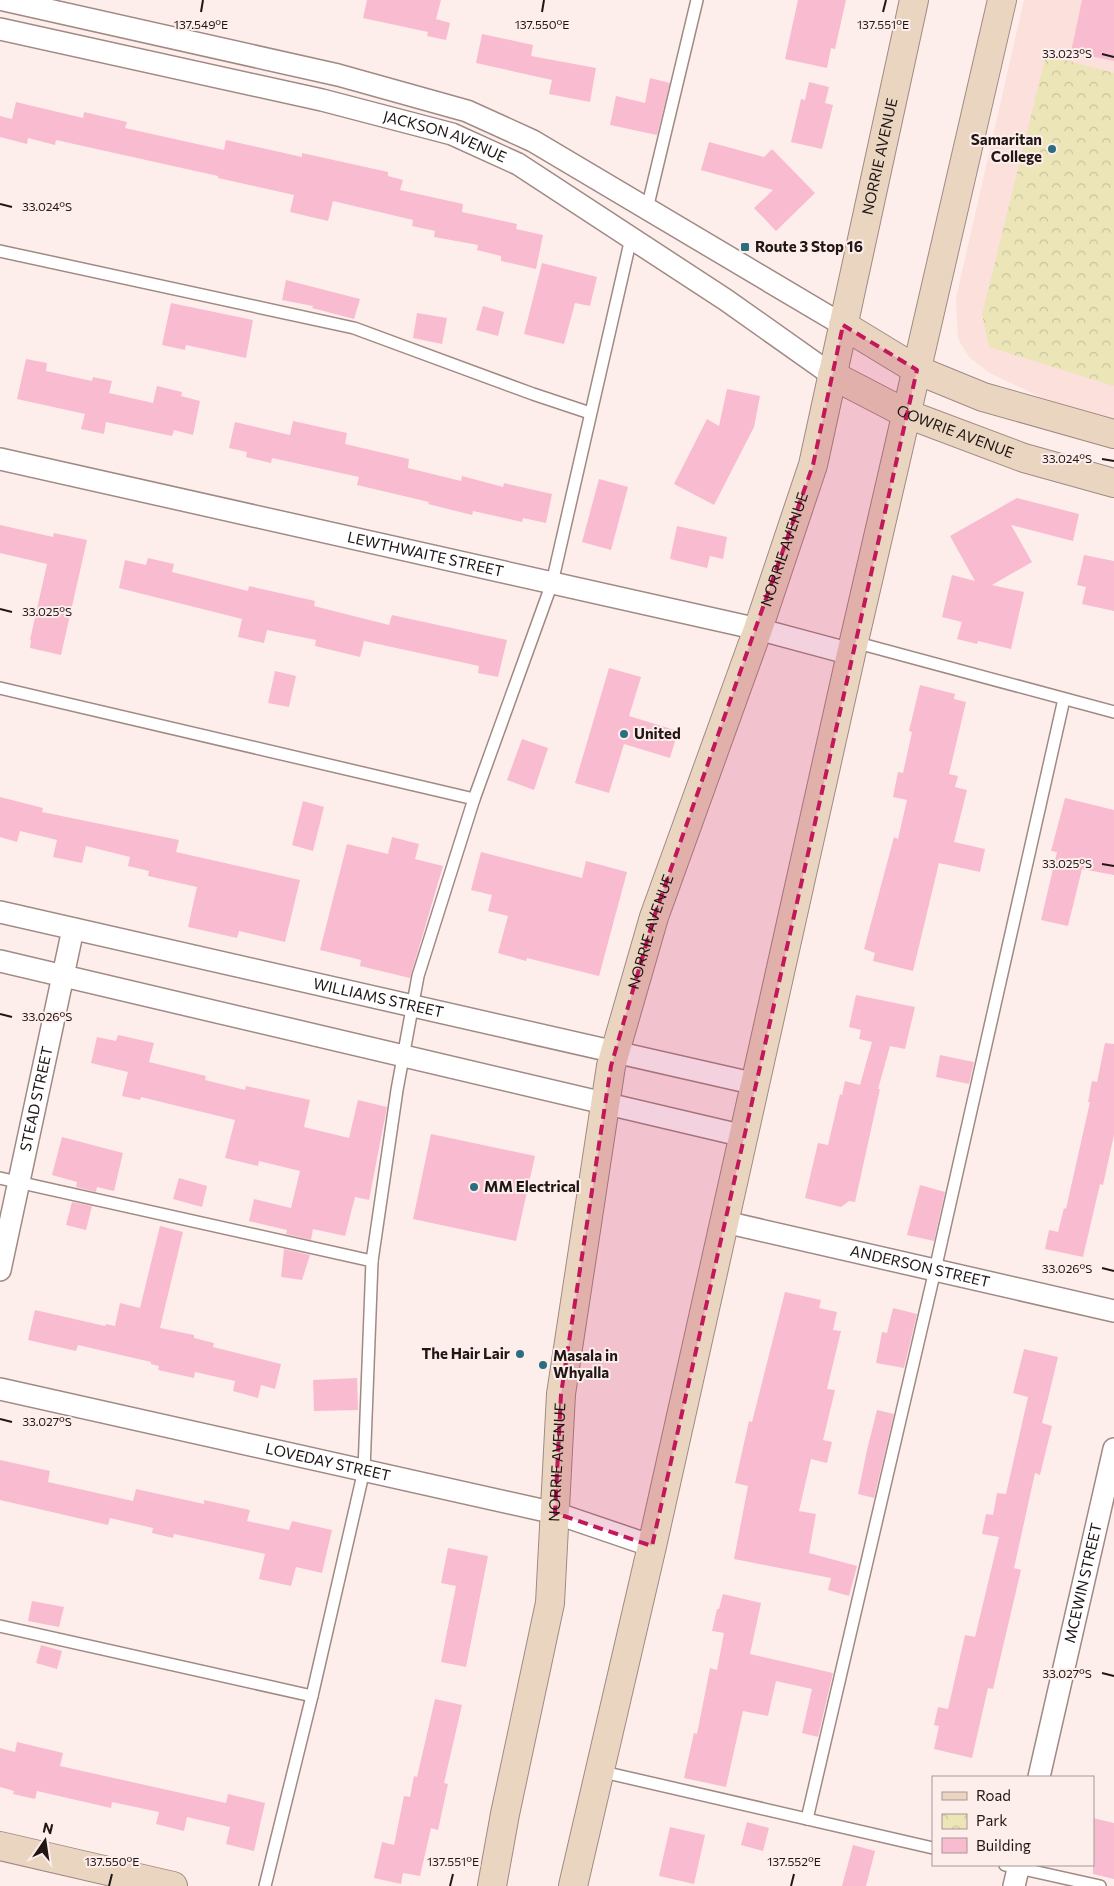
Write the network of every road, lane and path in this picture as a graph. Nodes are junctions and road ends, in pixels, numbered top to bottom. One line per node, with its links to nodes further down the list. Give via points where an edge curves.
1 (4, 0): 6 (street, JACKSON AVENUE, via 338,75 467,111 533,141)
2 (697, 0): 6 (lane)
3 (914, 0): 9 (main road, NORRIE AVENUE)
4 (1002, 0): 10 (main road)
5 (0, 29): 7 (street, JACKSON AVENUE, via 322,100 452,134 518,164)
6 (647, 209): 9 (street, JACKSON AVENUE)
7 (631, 238): 11 (street, JACKSON AVENUE); 12 (lane)
8 (0, 251): 12 (lane, via 354,328)
9 (843, 325): 10 (main road); 11 (main road, NORRIE AVENUE)
10 (917, 370): 13 (main road); 14 (main road, via 982,397)
11 (832, 375): 13 (main road, GOWRIE AVENUE); 18 (main road, NORRIE AVENUE, via 813,465)
12 (590, 413): 17 (lane)
13 (906, 414): 16 (main road, GOWRIE AVENUE, via 1024,458); 19 (main road)
14 (1114, 434)
15 (0, 459): 17 (street, LEWTHWAITE STREET)
16 (1114, 482)
17 (552, 583): 18 (street, LEWTHWAITE STREET); 23 (lane)
18 (758, 629): 19 (street, LEWTHWAITE STREET); 29 (main road, NORRIE AVENUE, via 654,917)
19 (852, 648): 21 (lane); 31 (main road)
20 (0, 688): 23 (lane)
21 (1064, 698): 22 (lane); 38 (lane)
22 (1114, 712)
23 (474, 799): 28 (lane, via 418,976)
24 (0, 912): 25 (street, WILLIAMS STREET)
25 (73, 929): 27 (street, STEAD STREET); 28 (street, WILLIAMS STREET)
26 (0, 961): 27 (street)
27 (64, 976): 30 (street); 34 (street, STEAD STREET)
28 (413, 1005): 29 (street, WILLIAMS STREET); 30 (lane)
29 (615, 1051): 31 (street, WILLIAMS STREET); 32 (main road, NORRIE AVENUE)
30 (404, 1055): 32 (street); 36 (lane)
31 (756, 1084): 33 (main road)
32 (605, 1102): 33 (street); 43 (main road, NORRIE AVENUE, via 561,1394)
33 (744, 1136): 35 (main road)
34 (10, 1180): 36 (lane); 37 (street, STEAD STREET)
35 (725, 1222): 38 (street, ANDERSON STREET); 44 (main road)
36 (372, 1261): 42 (lane)
37 (0, 1270)
38 (936, 1270): 39 (street, ANDERSON STREET); 49 (lane)
39 (1114, 1311)
40 (0, 1389): 42 (street, LOVEDAY STREET)
41 (1114, 1449): 48 (street, MCEWIN STREET)
42 (364, 1470): 43 (street, LOVEDAY STREET); 46 (lane)
43 (555, 1513): 44 (street, LOVEDAY STREET); 55 (main road, NORRIE AVENUE, via 550,1603)
44 (652, 1546): 47 (main road)
45 (0, 1626): 46 (lane)
46 (312, 1696): 54 (lane)
47 (600, 1771): 49 (lane); 56 (main road)
48 (1039, 1776)
49 (807, 1819): 51 (lane)
50 (0, 1846): 53 (main road)
51 (932, 1848)
52 (1014, 1871): 57 (lane)
53 (173, 1886)
54 (265, 1886)
55 (492, 1886)
56 (573, 1886)
57 (1100, 1886)

